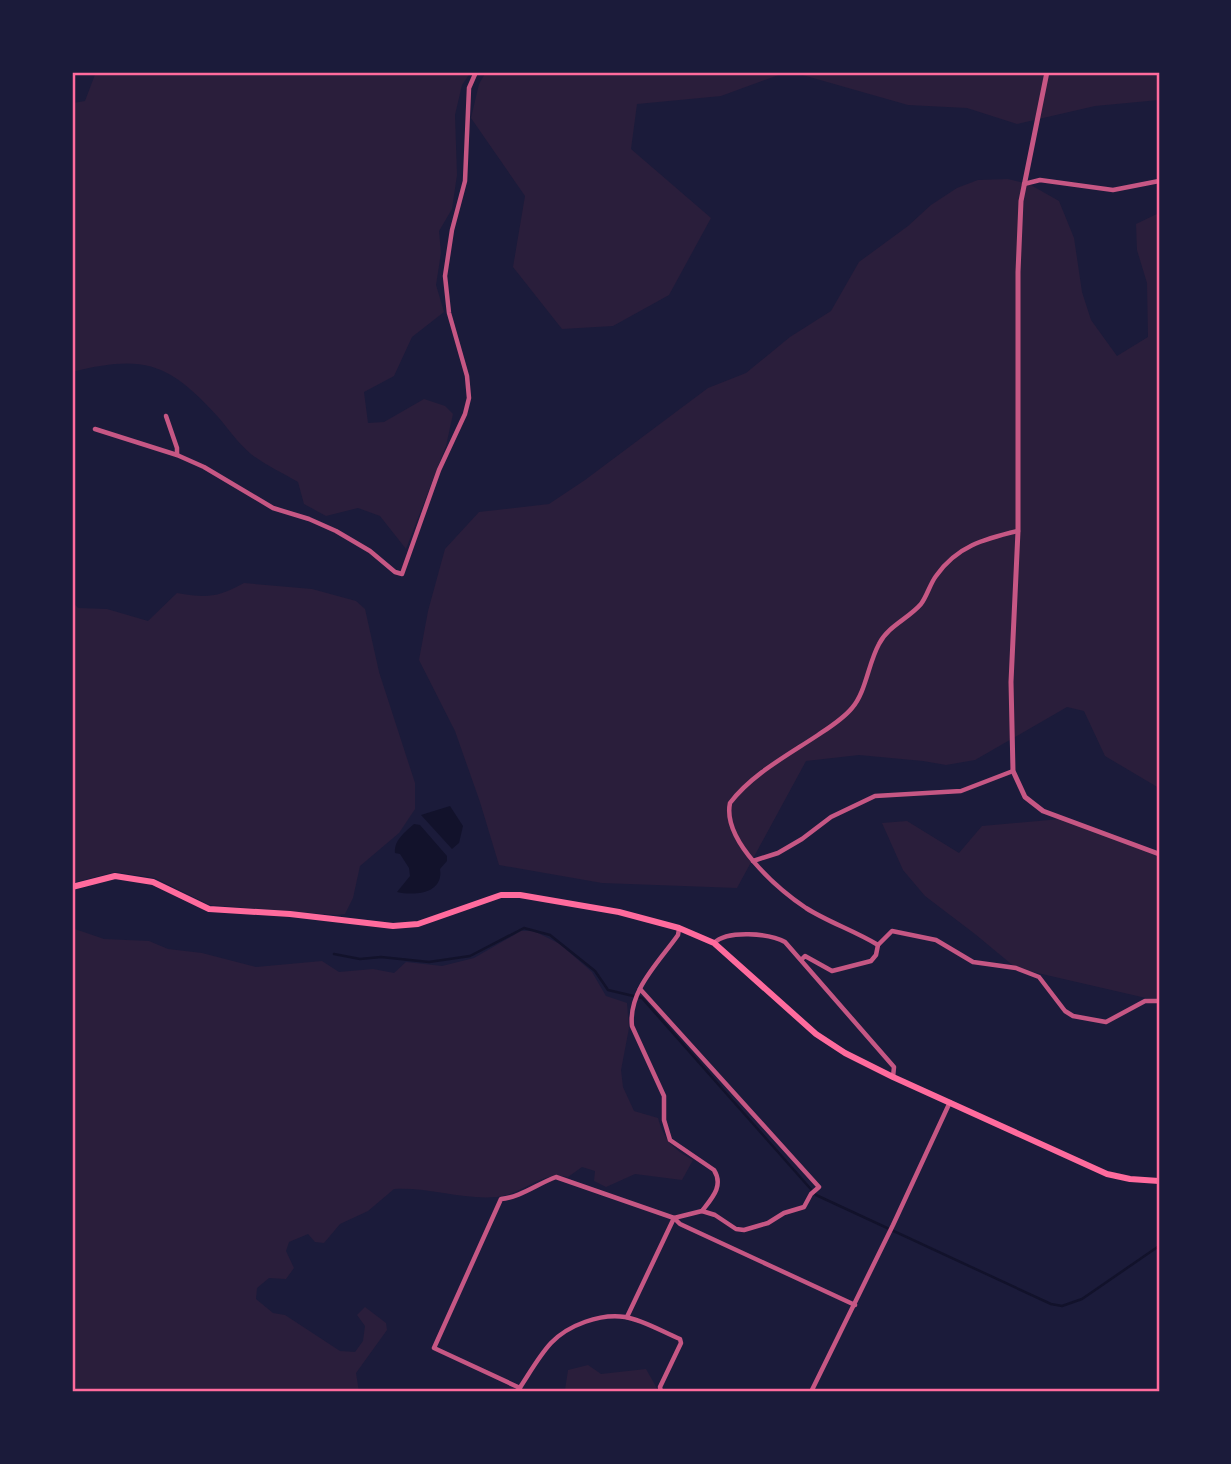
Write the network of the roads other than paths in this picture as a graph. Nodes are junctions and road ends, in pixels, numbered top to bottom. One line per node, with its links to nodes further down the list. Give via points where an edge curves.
1 (476, 72): 7 (street, via 469,88 465,181 445,276 469,398 402,574 336,531 273,508)
2 (1047, 72): 4 (street)
3 (1159, 181): 4 (street, via 1113,190 1040,180)
4 (1024, 184): 8 (street, via 1018,272)
5 (166, 416): 7 (street)
6 (95, 429): 7 (street)
7 (177, 455)
8 (1018, 531): 9 (street, via 1011,682); 11 (street, via 980,540 950,560 921,604 886,633 852,708 738,793 730,803 730,819)
9 (1013, 771): 10 (street, via 1025,797 1042,811); 11 (street, via 961,791 875,796 831,817 778,853)
10 (1159, 854)
11 (753, 861): 15 (street, via 808,909)
12 (72, 887): 13 (main road, via 115,876 153,882 209,909 393,926 418,924 501,895 520,895)
13 (679, 928): 14 (main road); 17 (street)
14 (713, 943): 16 (street, via 719,938 775,936); 19 (main road, via 816,1034)
15 (878, 945): 16 (street, via 871,961 839,970 832,971 805,956); 18 (street, via 892,931 936,940 973,962 1016,968 1039,977 1065,1011 1097,1022 1106,1022 1145,1001)
16 (802, 959): 19 (street, via 894,1067)
17 (640, 989): 22 (street, via 632,1026 664,1096 670,1140 719,1177 715,1195); 22 (street, via 818,1187 804,1207 756,1227 736,1229)
18 (1159, 1001)
19 (892, 1077): 20 (main road)
20 (950, 1102): 21 (main road, via 1107,1174); 24 (street)
21 (1159, 1181)
22 (702, 1212): 23 (street)
23 (674, 1218): 24 (street); 25 (street); 26 (street, via 556,1177 501,1199 434,1348)
24 (855, 1305): 28 (street)
25 (627, 1317): 26 (street, via 597,1318 564,1333 551,1343); 27 (street, via 680,1339)
26 (519, 1390)
27 (661, 1392)
28 (811, 1392)

